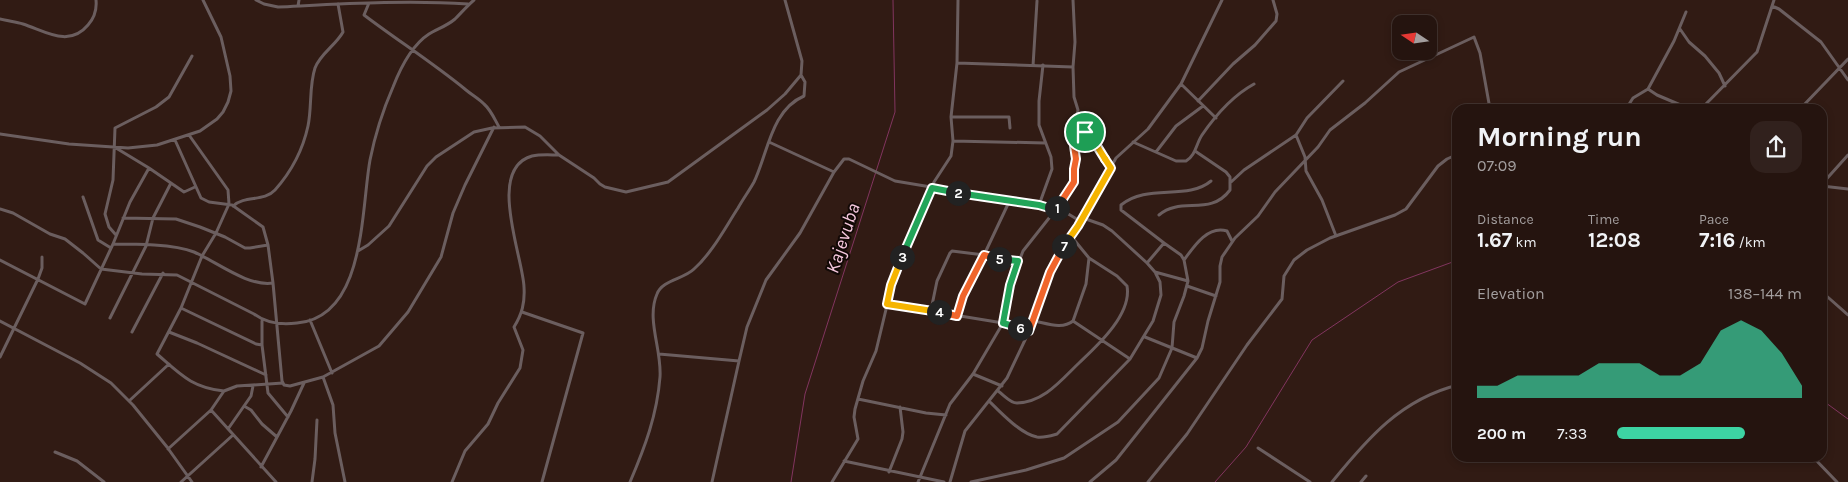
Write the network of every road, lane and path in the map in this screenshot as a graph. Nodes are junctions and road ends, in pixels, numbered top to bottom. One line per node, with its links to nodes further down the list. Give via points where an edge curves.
1 (96, 0): 19 (street, via 97,11 92,20 81,32 70,36 41,32)
2 (203, 0): 49 (street, via 221,37 230,91 228,102 217,119)
3 (256, 0): 16 (street, via 268,5)
4 (299, 0): 16 (street)
5 (474, 0): 15 (street)
6 (785, 0): 29 (street, via 802,61)
7 (958, 0): 24 (street)
8 (1073, 0): 27 (street)
9 (1222, 0): 32 (street)
10 (1273, 0): 36 (street, via 1276,21)
11 (1774, 0): 17 (street)
12 (1037, 1): 26 (street)
13 (369, 3): 14 (street); 15 (street); 21 (street, via 364,15)
14 (338, 4): 16 (street); 78 (street, via 343,32 315,68 308,125 300,155 269,195)
15 (469, 4): 21 (street, via 454,20 428,35)
16 (298, 6)
17 (1772, 6): 28 (street, via 1821,42); 34 (street, via 1758,50)
18 (1686, 12): 20 (street)
19 (0, 19)
20 (1680, 28): 34 (street, via 1689,42 1720,73); 35 (street)
21 (414, 50): 46 (street, via 484,104); 94 (street, via 393,86 373,144)
22 (192, 56): 56 (street, via 168,97 156,107 115,128)
23 (1848, 59): 28 (street)
24 (957, 63): 26 (street); 43 (street)
25 (1044, 65): 26 (street); 27 (street); 55 (street, via 1038,117)
26 (1033, 66)
27 (1073, 67): 45 (street, via 1078,110)
28 (1840, 68): 30 (street); 41 (street)
29 (801, 75): 53 (street, via 805,82 804,96 781,116); 59 (street, via 767,110 662,184 626,192 605,187)
30 (1848, 80)
31 (1343, 82): 50 (street, via 1307,118)
32 (1181, 84): 36 (street); 54 (street, via 1148,129)
33 (1254, 84): 44 (street, via 1234,98)
34 (1724, 86): 40 (street)
35 (1648, 89): 38 (street); 39 (street)
36 (1198, 101): 42 (street)
37 (1489, 104): 62 (street, via 1474,37 1399,72 1330,130)
38 (1629, 104)
39 (1678, 104)
40 (1706, 104)
41 (1805, 104)
42 (1203, 106): 44 (street); 58 (street, via 1176,126)
43 (951, 117): 47 (street, via 1009,117); 52 (street)
44 (1216, 118): 57 (street, via 1201,136)
45 (1076, 125): 64 (street, via 1092,138); 80 (street, via 1073,139 1076,159 1074,182)
46 (497, 127): 59 (street, via 528,129); 94 (street, via 474,132 436,157 389,226); 142 (street, via 452,213 441,257 408,312 378,346)
47 (1010, 128)
48 (0, 134): 56 (street)
49 (189, 135): 51 (street); 76 (street, via 228,190)
50 (1296, 135): 62 (street); 69 (street)
51 (175, 140): 56 (street, via 142,148); 71 (street)
52 (953, 141): 55 (street); 72 (street, via 951,156)
53 (768, 142): 65 (street); 136 (street, via 751,186 711,249 688,274 658,291 654,314)
54 (1133, 142): 58 (street); 64 (street)
55 (1045, 143): 77 (street, via 1052,169)
56 (115, 148): 63 (street); 86 (street, via 113,180 105,214)
57 (1195, 151): 58 (street, via 1182,162); 69 (street, via 1226,172)
58 (1156, 152)
59 (559, 155): 117 (street, via 526,159 518,166 510,184 509,211 524,279)
60 (1848, 156): 66 (street)
61 (1452, 157): 88 (street, via 1436,168 1406,209)
62 (1305, 161): 88 (street, via 1306,171); 89 (street)
63 (149, 168): 68 (street); 82 (street)
64 (1111, 168): 84 (street)
65 (834, 172): 72 (street, via 846,158 895,181); 140 (street, via 800,233 766,280 747,327)
66 (1827, 179)
67 (1211, 180): 90 (street, via 1205,186 1192,189 1140,195 1127,199 1121,205 1121,210)
68 (171, 183): 71 (street, via 184,192); 83 (street)
69 (1230, 183): 81 (street, via 1230,190 1219,201 1173,207)
70 (1827, 186): 73 (street)
71 (195, 187): 76 (street, via 204,200)
72 (932, 188): 75 (street); 114 (street, via 895,272)
73 (1848, 189)
74 (83, 197): 92 (street, via 98,240)
75 (1009, 202): 77 (street); 95 (street)
76 (229, 204): 78 (street); 85 (street)
77 (1039, 205): 80 (street)
78 (234, 206): 91 (street, via 263,227)
79 (0, 209): 103 (street, via 64,239)
80 (1056, 210): 84 (street); 101 (street)
81 (1159, 215)
82 (124, 218): 83 (street); 86 (street)
83 (153, 218): 85 (street, via 176,220); 93 (street)
84 (1082, 219): 87 (street); 102 (street, via 1112,231)
85 (216, 233): 91 (street, via 245,248); 96 (street)
86 (116, 235): 92 (street)
87 (1071, 236): 98 (street); 123 (street, via 1050,272)
88 (1336, 236): 192 (street, via 1294,260 1284,276 1282,299 1187,434)
89 (1233, 241): 100 (street, via 1228,231 1215,230 1199,241); 112 (street, via 1222,257)
90 (1164, 244): 100 (street); 102 (street)
91 (268, 245): 109 (street)
92 (112, 246): 93 (street); 103 (street)
93 (146, 246): 96 (street, via 173,247); 105 (street)
94 (358, 251): 121 (street, via 352,276 342,293 329,308)
95 (984, 255): 101 (street); 116 (street, via 951,251 939,277); 119 (street, via 963,296)
96 (202, 256): 109 (street, via 252,281); 110 (street)
97 (42, 257): 107 (street)
98 (1089, 258): 124 (street, via 1086,284); 133 (street, via 1125,282 1128,291 1118,322)
99 (0, 260): 107 (street)
100 (1184, 260): 108 (street)
101 (1018, 261): 127 (street)
102 (1147, 263): 104 (street)
103 (101, 270): 105 (street); 107 (street, via 85,304)
104 (1155, 272): 108 (street); 132 (street, via 1161,295)
105 (132, 273): 106 (street); 120 (street)
106 (163, 274): 110 (street, via 177,275); 130 (street)
107 (38, 279): 128 (street)
108 (1188, 282): 111 (street)
109 (273, 283): 126 (street)
110 (192, 284): 115 (street); 122 (street)
111 (1188, 286): 112 (street); 135 (street, via 1176,314)
112 (1216, 296): 138 (street)
113 (1827, 296): 118 (street)
114 (887, 304): 116 (street); 154 (street, via 876,351)
115 (181, 308): 131 (street); 134 (street)
116 (931, 310): 119 (street)
117 (522, 312): 182 (street, via 514,327 523,350 520,368 488,424 465,451); 183 (street, via 583,333)
118 (1848, 315)
119 (957, 316): 127 (street)
120 (110, 318)
121 (310, 320): 126 (street, via 292,324); 142 (street)
122 (262, 321): 126 (street); 134 (street)
123 (1034, 321): 124 (street, via 1059,325); 129 (street)
124 (1073, 321): 133 (street)
125 (0, 322): 128 (street)
126 (278, 322): 147 (street)
127 (1003, 323): 129 (street); 143 (street)
128 (15, 328): 137 (street); 155 (street, via 111,383)
129 (1029, 331): 150 (street)
130 (132, 332)
131 (168, 332): 141 (street, via 157,354); 144 (street)
132 (1145, 336): 135 (street); 139 (street)
133 (1102, 341): 139 (street); 152 (street, via 1056,386 1035,399 1017,403)
134 (262, 345): 144 (street)
135 (1172, 348): 138 (street); 190 (street, via 1159,378 1118,422 1081,448 1056,461)
136 (659, 354): 140 (street); 184 (street, via 660,376 654,417)
137 (0, 357)
138 (1197, 358): 191 (street, via 1116,460)
139 (1130, 359): 156 (street, via 1057,434 1038,437 1025,432)
140 (739, 361): 185 (street)
141 (168, 364): 153 (street, via 207,390); 155 (street)
142 (332, 373): 145 (street)
143 (973, 374): 150 (street); 160 (street, via 956,394)
144 (266, 375): 148 (street)
145 (323, 377): 146 (street); 181 (street, via 333,405)
146 (304, 382): 147 (street, via 290,386); 161 (street)
147 (283, 383): 148 (street)
148 (266, 384): 149 (street); 161 (street, via 268,393)
149 (253, 386): 153 (street, via 237,386); 157 (street)
150 (1002, 386): 152 (street)
151 (1452, 388): 194 (street, via 1391,418 1364,442)
152 (998, 391): 156 (street)
153 (224, 392): 159 (street)
154 (858, 399): 158 (street); 169 (street, via 854,417 858,439)
155 (129, 401): 167 (street)
156 (989, 401): 189 (street, via 965,431)
157 (244, 406): 163 (street); 165 (street, via 252,410)
158 (900, 407): 160 (street); 172 (street, via 902,439)
159 (211, 410): 163 (street); 167 (street)
160 (946, 415): 175 (street)
161 (288, 416): 165 (street)
162 (316, 420): 180 (street, via 316,459)
163 (228, 429): 164 (street)
164 (233, 435): 171 (street); 173 (street)
165 (277, 437): 171 (street)
166 (1258, 448): 193 (street)
167 (168, 449): 173 (street)
168 (55, 452): 177 (street, via 77,461)
169 (844, 461): 172 (street); 186 (street)
170 (1818, 462): 196 (street)
171 (261, 467): 176 (street)
172 (889, 472): 175 (street)
173 (188, 476): 178 (street); 179 (street)
174 (1366, 476): 195 (street)
175 (920, 477): 187 (street); 188 (street)
176 (275, 481)
177 (104, 482)
178 (182, 482)
179 (192, 482)
180 (312, 482)
181 (345, 482)
182 (452, 482)
183 (542, 482)
184 (630, 482)
185 (712, 482)
186 (832, 482)
187 (918, 482)
188 (944, 482)
189 (950, 482)
190 (971, 482)
191 (1090, 482)
192 (1148, 482)
193 (1310, 482)
194 (1332, 482)
195 (1361, 482)
196 (1837, 482)

